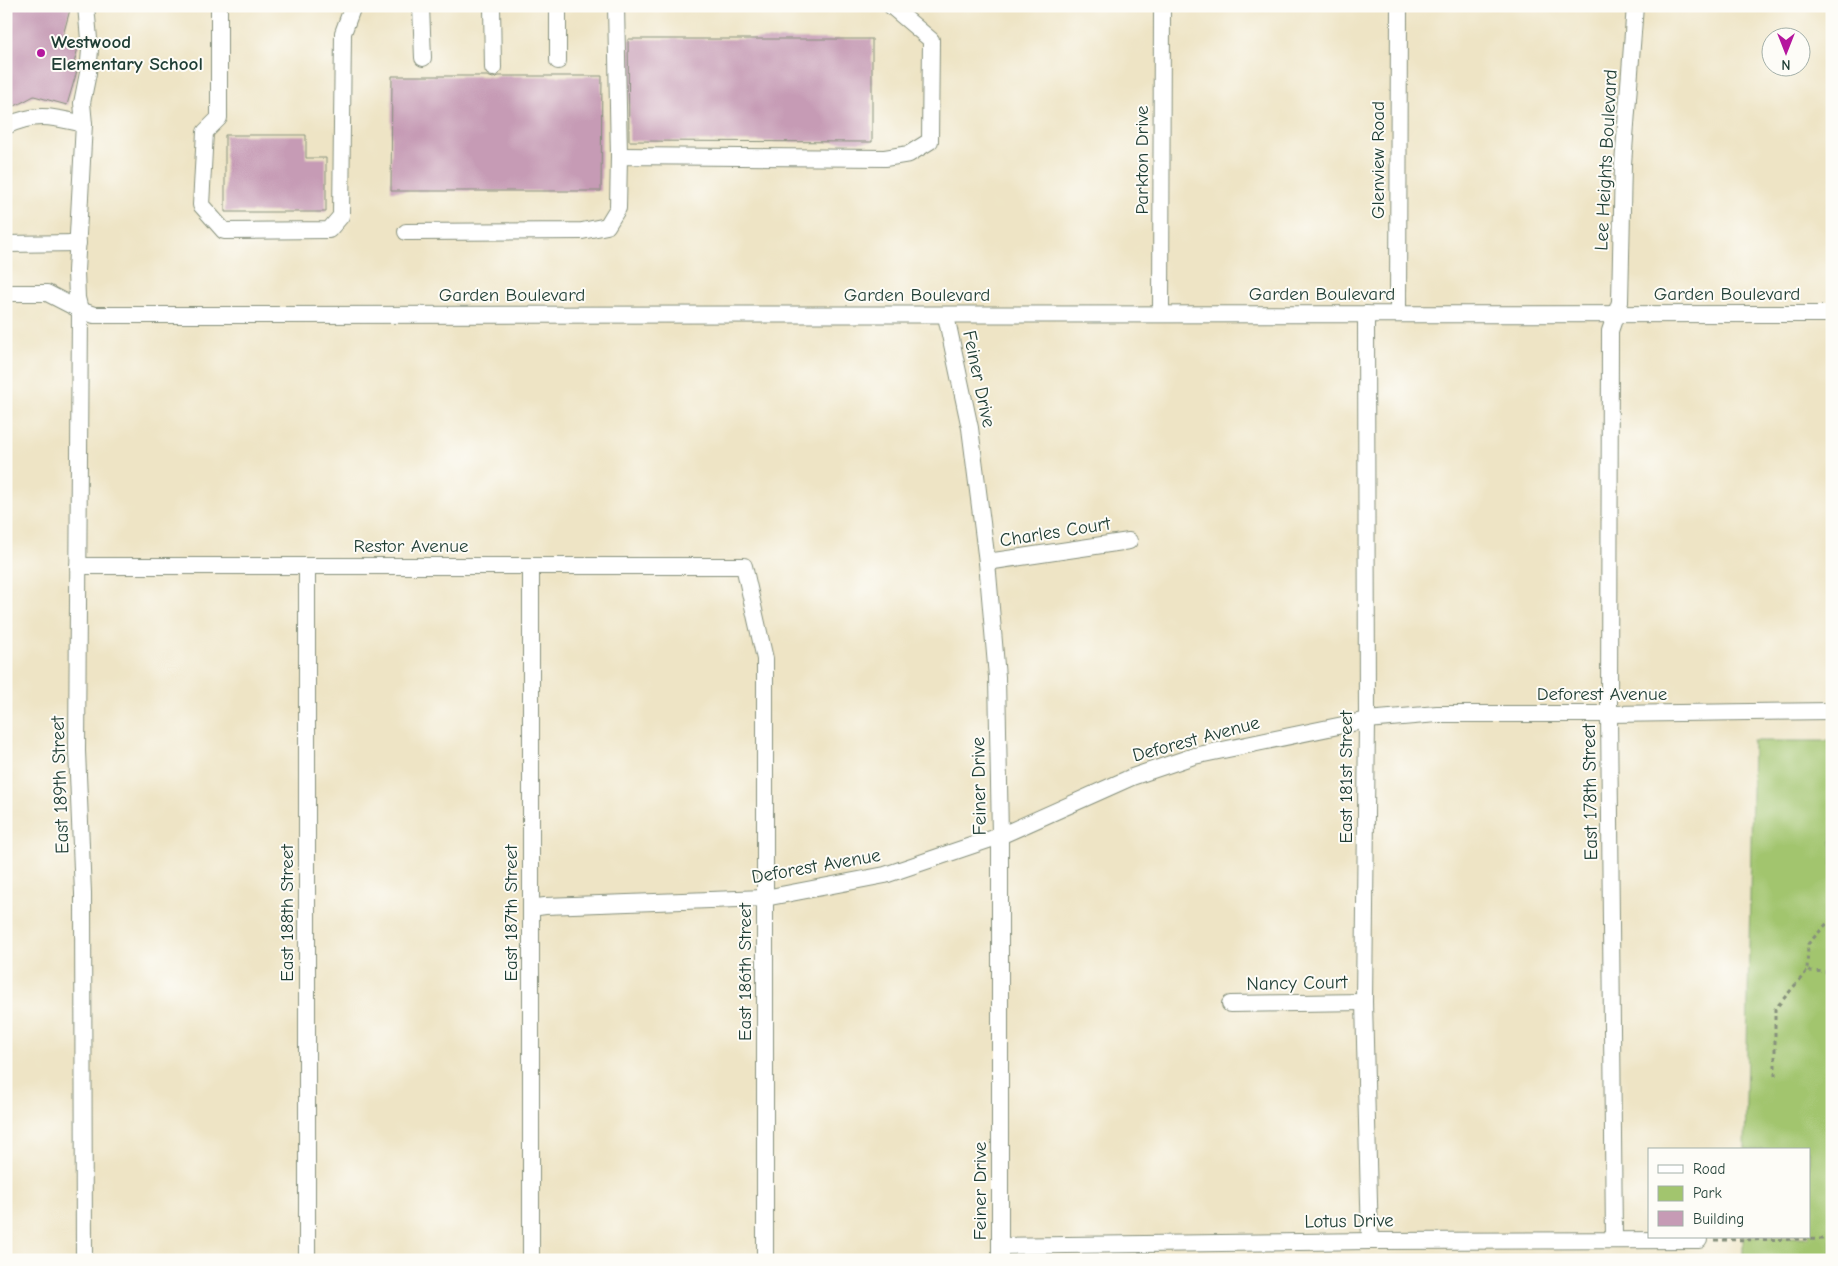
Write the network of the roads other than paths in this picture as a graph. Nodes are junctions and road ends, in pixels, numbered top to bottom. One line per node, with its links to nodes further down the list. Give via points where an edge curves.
1 (86, 6): 15 (street, East 189th Street, via 90,50 82,103)
2 (218, 6): 3 (street, via 219,118 205,132 201,205 224,232 329,230 341,216 343,33)
3 (353, 6)
4 (421, 6): 12 (street)
5 (492, 6): 14 (street)
6 (558, 6): 13 (street)
7 (616, 6): 17 (street)
8 (891, 6): 17 (street, via 931,40 930,141 909,154 884,158)
9 (1162, 6): 23 (street, Parkton Drive)
10 (1399, 6): 25 (street, Glenview Road)
11 (1635, 6): 27 (street, Lee Heights Boulevard, via 1623,164 1620,302)
12 (423, 58)
13 (558, 60)
14 (493, 68)
15 (84, 124): 16 (street, via 46,116 23,119); 19 (street, East 189th Street)
16 (6, 126)
17 (619, 156): 18 (street, via 618,208 608,226 582,231)
18 (406, 232)
19 (78, 243): 20 (street); 22 (street, East 189th Street, via 77,298)
20 (6, 244)
21 (6, 293): 22 (street, Garden Boulevard, via 47,293)
22 (80, 310): 28 (street, Garden Boulevard, via 94,314); 31 (street, East 189th Street)
23 (1161, 313): 24 (street, Garden Boulevard); 28 (street, Garden Boulevard)
24 (1366, 314): 25 (street, Garden Boulevard); 37 (street, East 181st Street)
25 (1398, 314): 27 (street, Garden Boulevard)
26 (1832, 314): 27 (street, Garden Boulevard)
27 (1616, 315): 36 (street, East 178th Street, via 1610,331)
28 (946, 316): 30 (street, Feiner Drive, via 970,428)
29 (1129, 541): 30 (street, Charles Court)
30 (987, 562): 38 (street, Feiner Drive, via 997,677)
31 (78, 566): 32 (street, Restor Avenue); 47 (street, East 189th Street, via 77,751 83,893)
32 (307, 566): 33 (street, Restor Avenue); 48 (street, East 188th Street)
33 (531, 566): 34 (street, Restor Avenue); 40 (street, East 187th Street)
34 (744, 566): 39 (street, East 186th Street, via 765,659)
35 (1832, 711): 36 (street, Deforest Avenue)
36 (1609, 714): 37 (street, Deforest Avenue, via 1437,714); 43 (street, East 178th Street)
37 (1367, 720): 38 (street, Deforest Avenue, via 1194,756 1132,777); 41 (street, East 181st Street)
38 (1000, 836): 39 (street, Deforest Avenue, via 885,875); 46 (street, Feiner Drive)
39 (765, 898): 40 (street, Deforest Avenue); 50 (street, East 186th Street)
40 (531, 908): 49 (street, East 187th Street)
41 (1364, 1002): 42 (street, Nancy Court); 45 (street, East 181st Street)
42 (1230, 1004)
43 (1614, 1239): 44 (street, Lotus Drive); 45 (street, Lotus Drive)
44 (1699, 1240)
45 (1370, 1241): 46 (street, Lotus Drive)
46 (1000, 1253)
47 (84, 1260)
48 (307, 1260)
49 (531, 1260)
50 (765, 1260)

